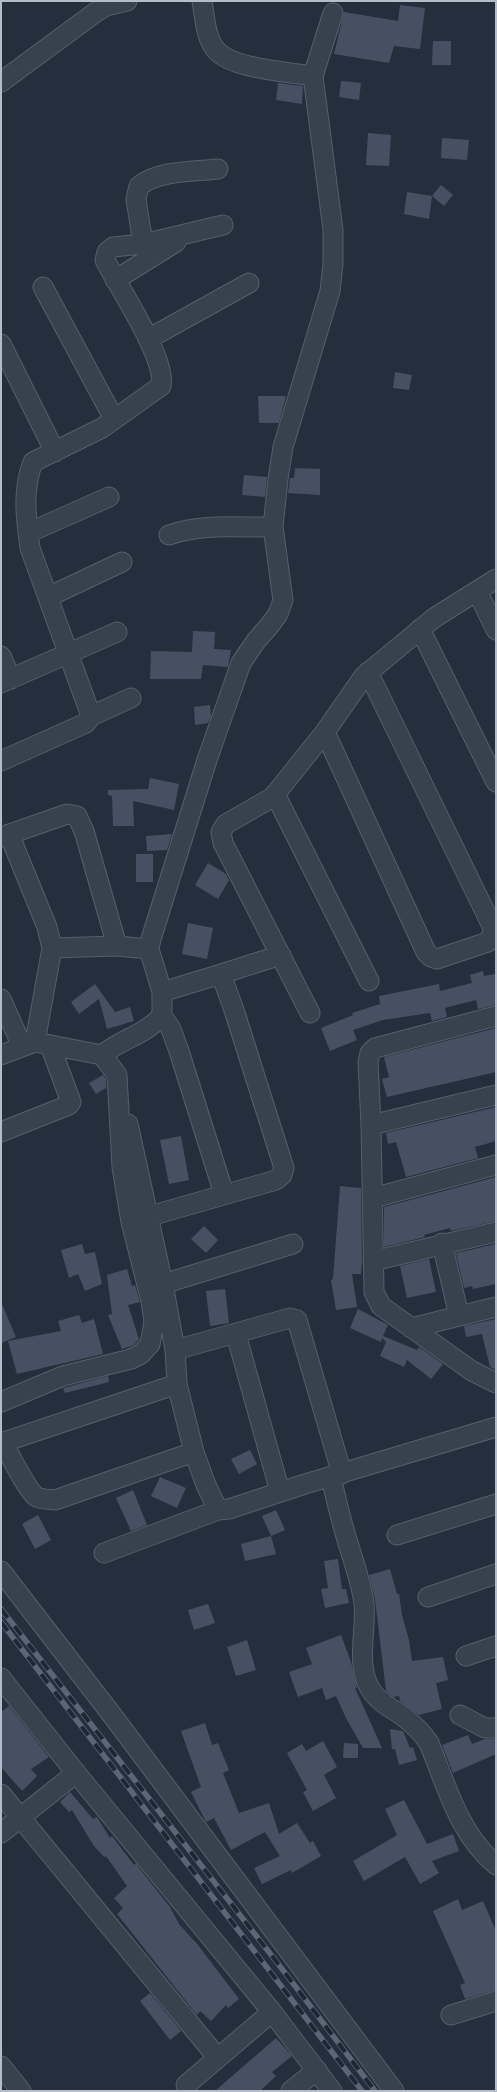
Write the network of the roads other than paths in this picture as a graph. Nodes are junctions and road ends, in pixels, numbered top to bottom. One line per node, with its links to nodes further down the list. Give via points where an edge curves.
1 (127, 1): 5 (street, via 96,12)
2 (202, 1): 4 (street, via 207,33 216,50 228,59)
3 (333, 13): 4 (street)
4 (313, 76): 18 (street, via 333,230 333,264 330,291 283,447)
5 (1, 82)
6 (218, 169): 9 (street, via 163,175 148,179 139,186 136,199)
7 (223, 225): 8 (street)
8 (189, 233): 9 (street); 10 (street)
9 (143, 244): 10 (street, via 113,247 106,252 105,260)
10 (115, 280): 13 (street)
11 (249, 283): 13 (street)
12 (43, 287): 15 (street)
13 (148, 339): 15 (street, via 163,377 160,386)
14 (1, 344): 16 (street)
15 (114, 420): 16 (street)
16 (56, 452): 19 (street, via 33,462 27,477)
17 (109, 497): 19 (street)
18 (273, 527): 20 (street, via 188,528); 41 (street, via 283,600 278,614 241,662)
19 (28, 533): 24 (street, via 30,548)
20 (170, 535)
21 (122, 562): 24 (street)
22 (496, 579): 23 (street)
23 (477, 591): 25 (street); 26 (street)
24 (48, 597): 28 (street)
25 (420, 630): 30 (street); 36 (street)
26 (496, 630)
27 (117, 632): 28 (street)
28 (68, 653): 31 (street); 33 (street)
29 (1, 656): 31 (street)
30 (368, 672): 34 (street); 34 (street, via 493,928 488,942 437,959 426,952)
31 (6, 681)
32 (131, 698): 33 (street)
33 (91, 716): 35 (street, via 86,723)
34 (325, 732): 37 (street)
35 (1, 761)
36 (496, 782)
37 (275, 794): 42 (street, via 226,824 221,832 223,843); 44 (street)
38 (5, 835): 39 (street, via 67,814 77,816); 40 (street, via 47,927)
39 (117, 946): 40 (street); 41 (street)
40 (52, 948): 50 (street)
41 (149, 949): 45 (street)
42 (281, 955): 43 (street); 47 (street)
43 (221, 974): 45 (street); 58 (street, via 284,1168 276,1180)
44 (369, 982)
45 (162, 992): 48 (street)
46 (1, 999): 50 (street)
47 (310, 1013)
48 (162, 1016): 51 (street, via 147,1031); 58 (street, via 179,1051)
49 (496, 1016): 55 (street, via 375,1048 368,1062)
50 (36, 1044): 51 (street); 52 (street); 56 (street, via 71,1102)
51 (102, 1055): 53 (street)
52 (1, 1056)
53 (117, 1075): 60 (street); 73 (street, via 122,1167 154,1322 150,1344 131,1359 63,1376)
54 (496, 1095): 55 (street)
55 (371, 1125): 59 (street)
56 (1, 1132)
57 (496, 1165): 59 (street)
58 (224, 1194): 60 (street)
59 (373, 1198): 64 (street)
60 (150, 1216): 65 (street)
61 (496, 1232): 63 (street)
62 (293, 1244): 65 (street)
63 (442, 1244): 64 (street); 67 (street)
64 (373, 1260): 68 (street, via 376,1298 381,1306)
65 (163, 1284): 70 (street)
66 (496, 1307): 67 (street)
67 (459, 1316): 68 (street)
68 (411, 1328): 71 (street, via 472,1371)
69 (236, 1334): 70 (street); 77 (street, via 290,1318 297,1320); 78 (street)
70 (175, 1350): 72 (street)
71 (496, 1383)
72 (177, 1384): 75 (street); 76 (street)
73 (1, 1402)
74 (496, 1427): 77 (street)
75 (2, 1443): 76 (street, via 32,1492 40,1498 55,1500)
76 (194, 1452): 80 (street)
77 (336, 1475): 78 (street); 95 (street, via 339,1513 364,1603 363,1661 366,1679 372,1692 422,1733 459,1818 478,1848)
78 (280, 1492): 80 (street)
79 (496, 1504): 81 (street)
80 (218, 1510): 82 (street)
81 (397, 1534)
82 (104, 1553)
83 (1, 1571): 106 (street)
84 (496, 1574): 85 (street)
85 (428, 1596)
86 (496, 1646): 87 (street)
87 (466, 1656)
88 (1, 1678): 91 (street)
89 (460, 1715): 90 (street, via 485,1728)
90 (496, 1728)
91 (76, 1773): 93 (street); 97 (street)
92 (1, 1794): 93 (street)
93 (21, 1818): 94 (street); 99 (street)
94 (1, 1833)
95 (496, 1865)
96 (496, 2001): 98 (street)
97 (272, 2012): 99 (street); 101 (street)
98 (450, 2015)
99 (217, 2057): 102 (street)
100 (1, 2066): 103 (street)
101 (317, 2070): 104 (street); 105 (street)
102 (186, 2085)
103 (21, 2091)
104 (291, 2091)
105 (332, 2091)
106 (394, 2091)

